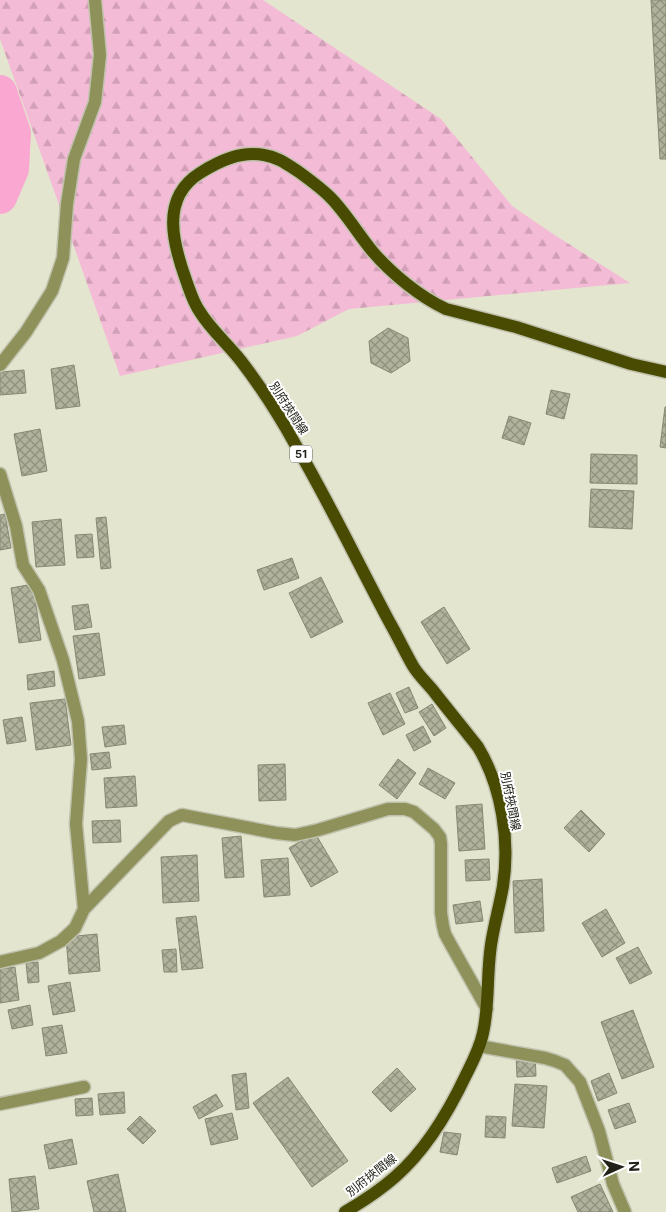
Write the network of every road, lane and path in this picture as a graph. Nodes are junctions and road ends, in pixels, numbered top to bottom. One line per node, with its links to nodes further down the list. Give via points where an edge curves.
1 (95, 0): 2 (street, via 100,55 95,102 74,159 63,258 52,292)
2 (0, 365)
3 (666, 372): 7 (main road, 別府挾間線 / 51, via 437,304 386,266 319,187 277,158 254,154 221,161 194,176 184,186 173,211 174,242 200,312 240,360 295,444 414,668 487,761 500,803 505,846 503,886 489,955)
4 (0, 474): 5 (street, via 16,526 23,565 38,590 51,625 78,721 81,758 76,824)
5 (84, 909): 6 (street, via 75,928 61,941 39,952); 7 (street, via 169,821 182,815 295,834 388,809 405,809 434,828 440,837 441,913 445,934)
6 (0, 962)
7 (487, 1009): 8 (main road, 別府挾間線 / 51)
8 (479, 1046): 11 (main road, 別府挾間線 / 51, via 447,1112 423,1146 396,1176); 12 (street, via 545,1058 565,1065 571,1071 580,1082 596,1122 613,1184)
9 (84, 1087): 10 (street)
10 (0, 1104)
11 (345, 1212)
12 (625, 1212)

